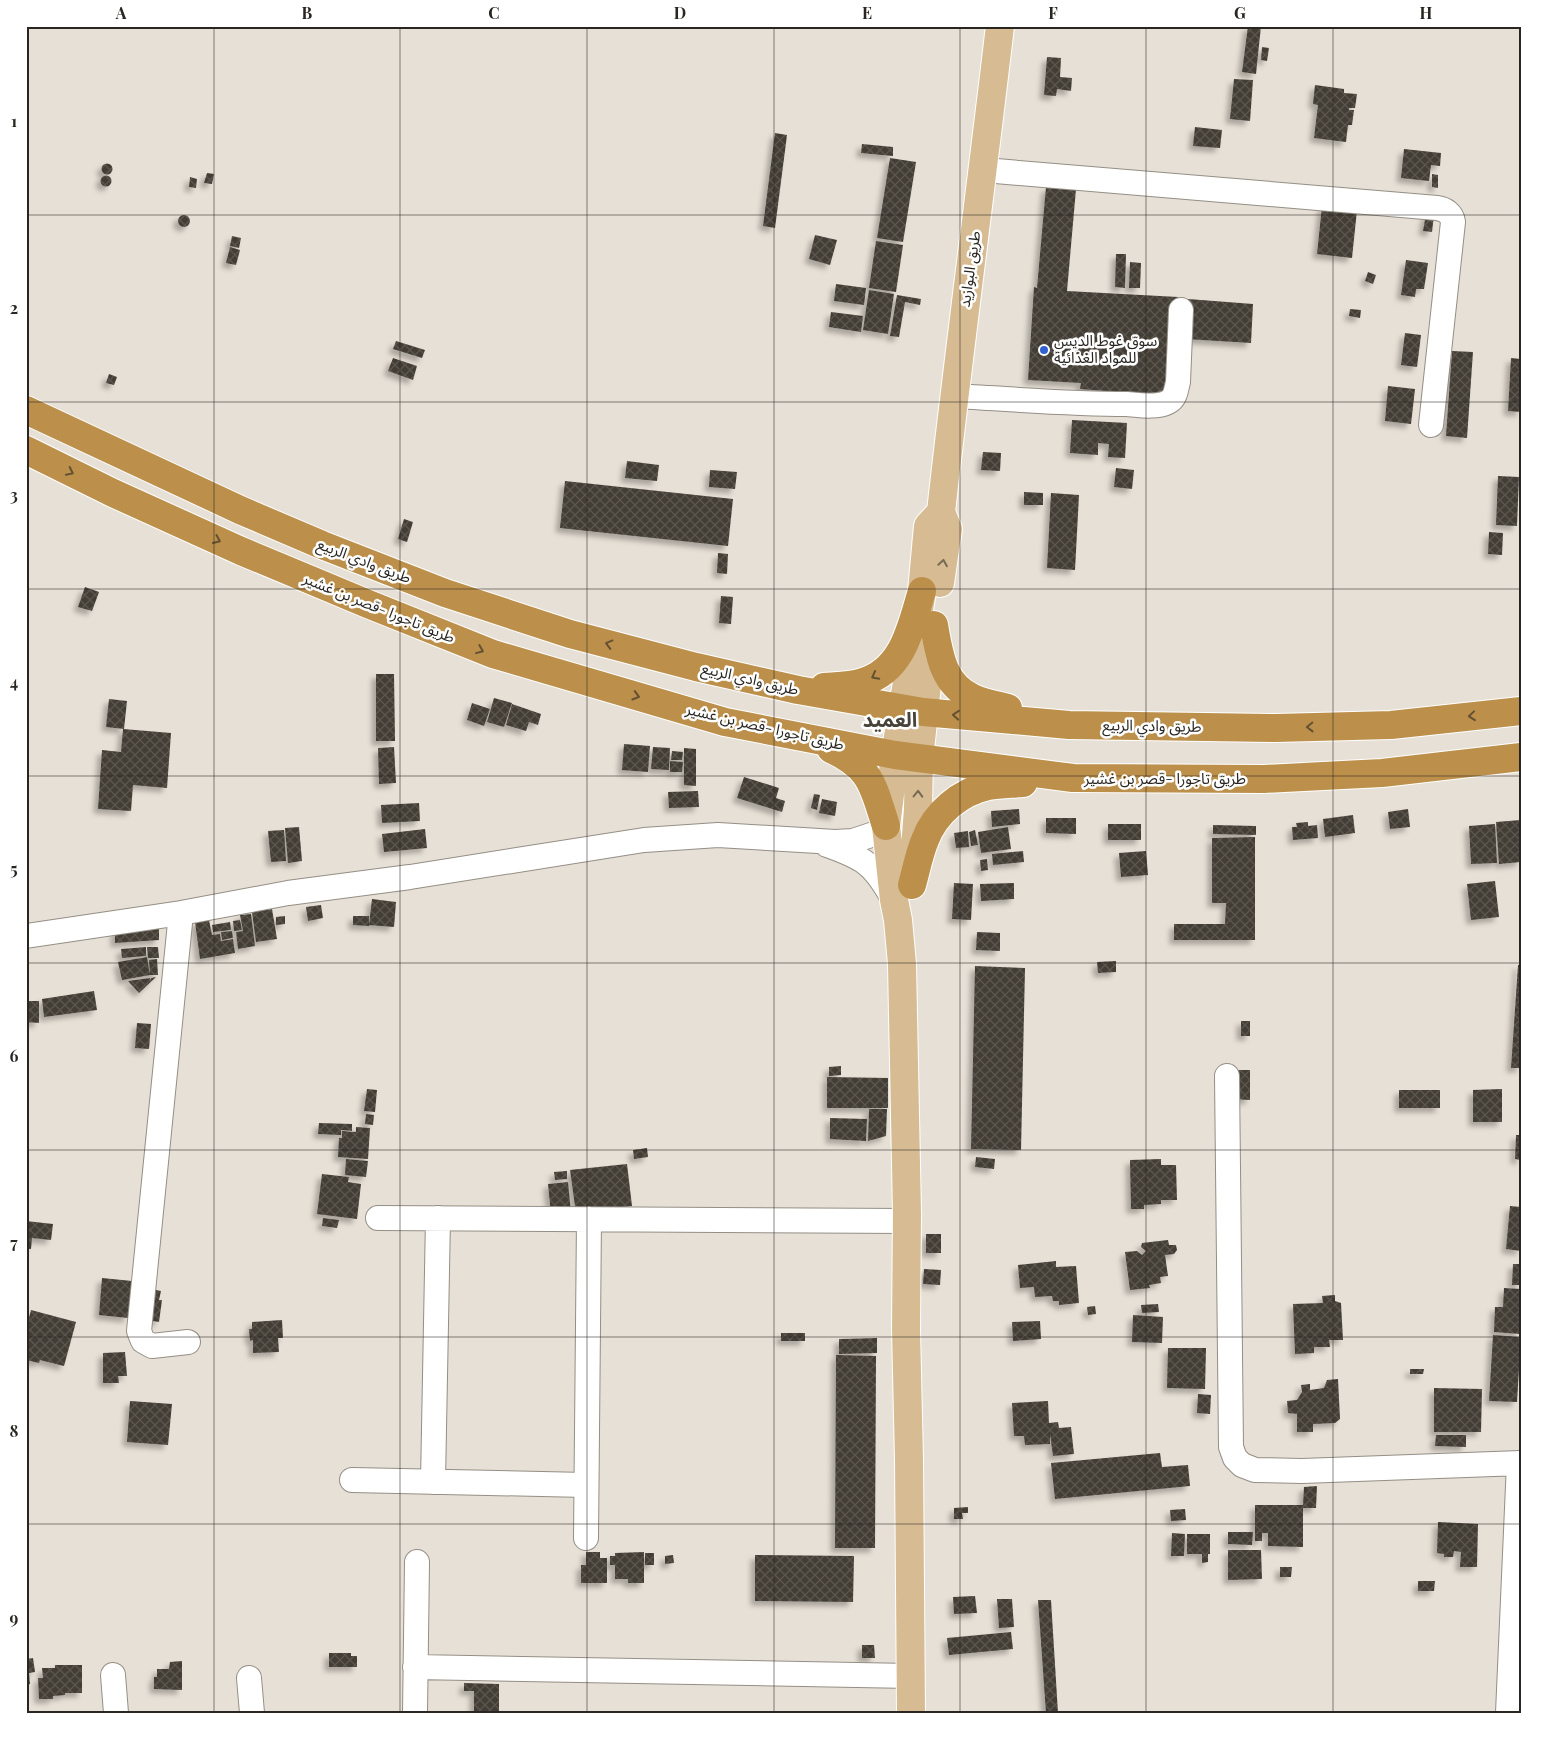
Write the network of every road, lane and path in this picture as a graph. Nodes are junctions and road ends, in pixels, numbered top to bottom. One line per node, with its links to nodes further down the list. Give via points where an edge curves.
1 (1000, 26): 2 (main road, طريق البوازيد)
2 (984, 170): 4 (main road, طريق البوازيد); 6 (street, via 1445,210 1453,222)
3 (1181, 310): 4 (street, via 1178,382 1176,394 1167,403 1105,404)
4 (954, 396): 8 (main road, طريق البوازيد)
5 (26, 410): 11 (highway, طريق وادي الربيع, one-way to 5, via 570,634 445,593 240,510)
6 (1431, 425)
7 (26, 450): 15 (highway, طريق تاجورا -قصر بن غشير, one-way to 15, via 232,546 493,654 725,722)
8 (941, 512): 9 (main road, via 928,526); 10 (main road, one-way to 8, via 948,529)
9 (922, 591): 11 (highway, one-way to 11, via 902,651 879,675 864,682); 12 (main road)
10 (934, 625): 12 (main road); 14 (highway, via 943,667 964,693 980,701)
11 (798, 690): 12 (highway, طريق وادي الربيع)
12 (913, 711): 14 (highway, طريق وادي الربيع, one-way to 12); 16 (main road)
13 (1521, 711): 14 (highway, طريق وادي الربيع, one-way to 14, via 1391,725 1276,728)
14 (1069, 725)
15 (807, 738): 16 (highway, طريق تاجورا -قصر بن غشير); 19 (highway, via 847,756 866,773)
16 (907, 757): 18 (highway, طريق تاجورا -قصر بن غشير); 19 (main road); 21 (main road, one-way to 16, via 918,809)
17 (1521, 757): 18 (highway, طريق تاجورا -قصر بن غشير, via 1382,773 1264,779)
18 (1074, 778): 21 (highway, via 988,786 961,797 930,828)
19 (886, 828): 20 (street, via 852,840); 21 (main road)
20 (816, 842): 21 (street, via 865,861 882,879); 22 (street, via 718,835 644,840 288,893)
21 (903, 892): 28 (main road)
22 (181, 913): 23 (street); 29 (street, via 139,1331 143,1341 152,1346)
23 (26, 936)
24 (1227, 1076): 30 (street, via 1231,1447 1235,1458 1255,1470)
25 (378, 1218): 26 (street)
26 (438, 1218): 27 (street); 32 (street)
27 (589, 1219): 28 (street); 33 (street)
28 (907, 1221): 39 (main road)
29 (188, 1342)
30 (1520, 1463): 37 (street, via 1515,1508)
31 (352, 1480): 32 (street)
32 (433, 1482): 33 (street)
33 (586, 1485): 34 (street)
34 (586, 1538)
35 (417, 1562): 36 (street)
36 (415, 1667): 39 (street); 43 (street)
37 (1516, 1667): 45 (street)
38 (113, 1674): 41 (street)
39 (911, 1676): 44 (main road)
40 (249, 1678): 42 (street)
41 (116, 1713)
42 (252, 1713)
43 (415, 1713)
44 (911, 1713)
45 (1508, 1713)

